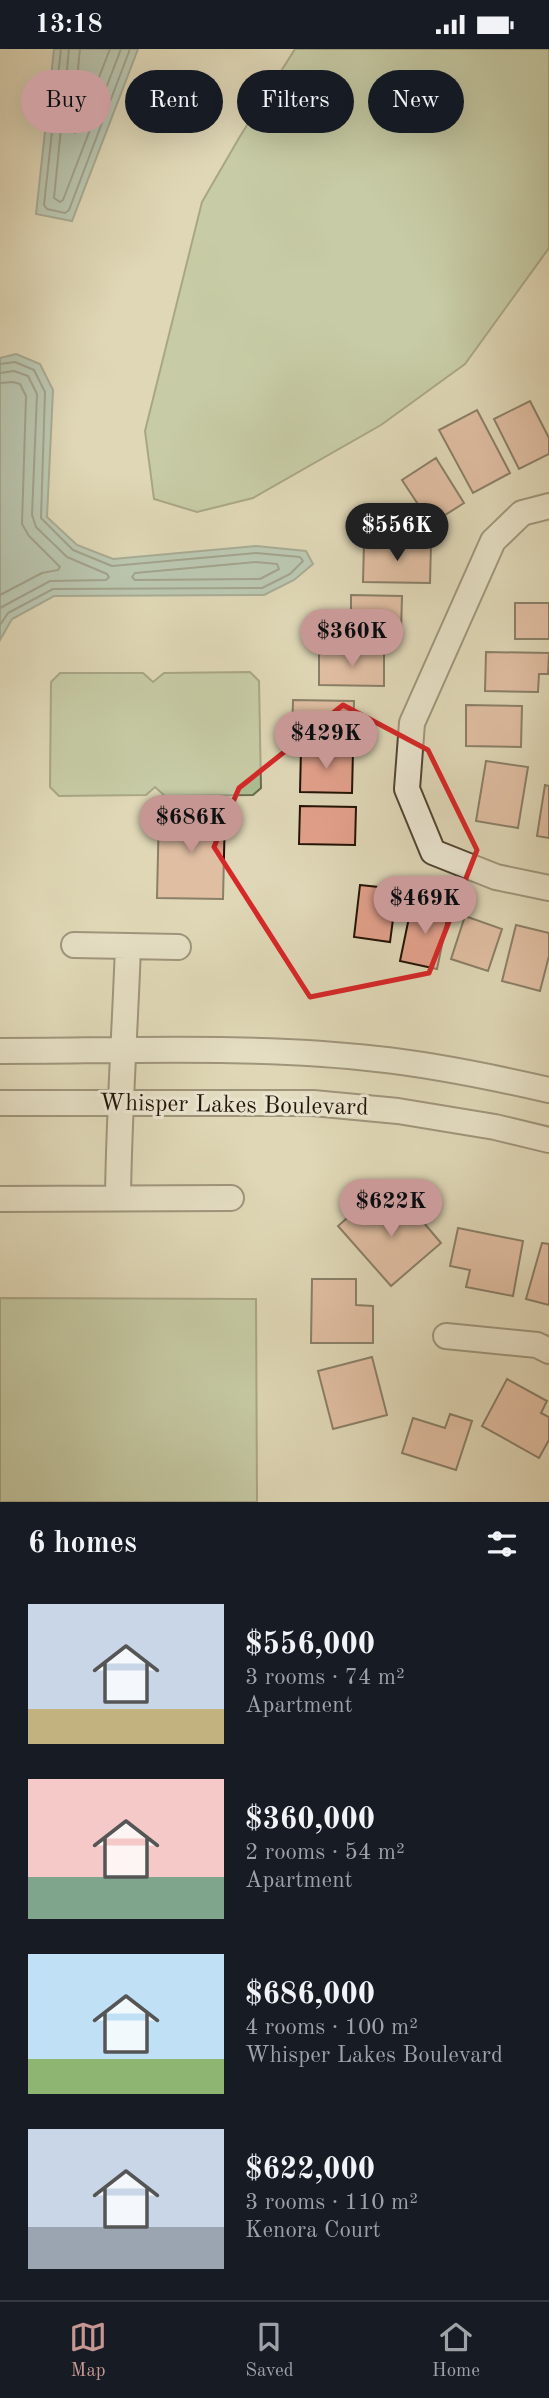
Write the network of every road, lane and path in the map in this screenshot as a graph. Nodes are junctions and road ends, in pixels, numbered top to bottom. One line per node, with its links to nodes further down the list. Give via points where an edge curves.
1 (549, 506): 2 (street, via 522,513 493,541 412,723 407,789 433,852 496,877)
2 (549, 888)
3 (74, 945): 4 (street)
4 (128, 946): 5 (street); 7 (street)
5 (178, 947)
6 (0, 1051): 7 (street, Whisper Lakes Boulevard)
7 (124, 1051): 8 (street, Whisper Lakes Boulevard, via 282,1052 376,1059); 9 (street)
8 (549, 1090)
9 (119, 1102): 10 (street, Whisper Lakes Boulevard); 11 (street, Whisper Lakes Boulevard, via 313,1103 398,1111); 12 (street)
10 (0, 1103)
11 (549, 1140)
12 (118, 1198): 13 (street); 14 (street)
13 (231, 1198)
14 (0, 1199)
15 (446, 1336): 16 (street, via 537,1345)
16 (549, 1351)

